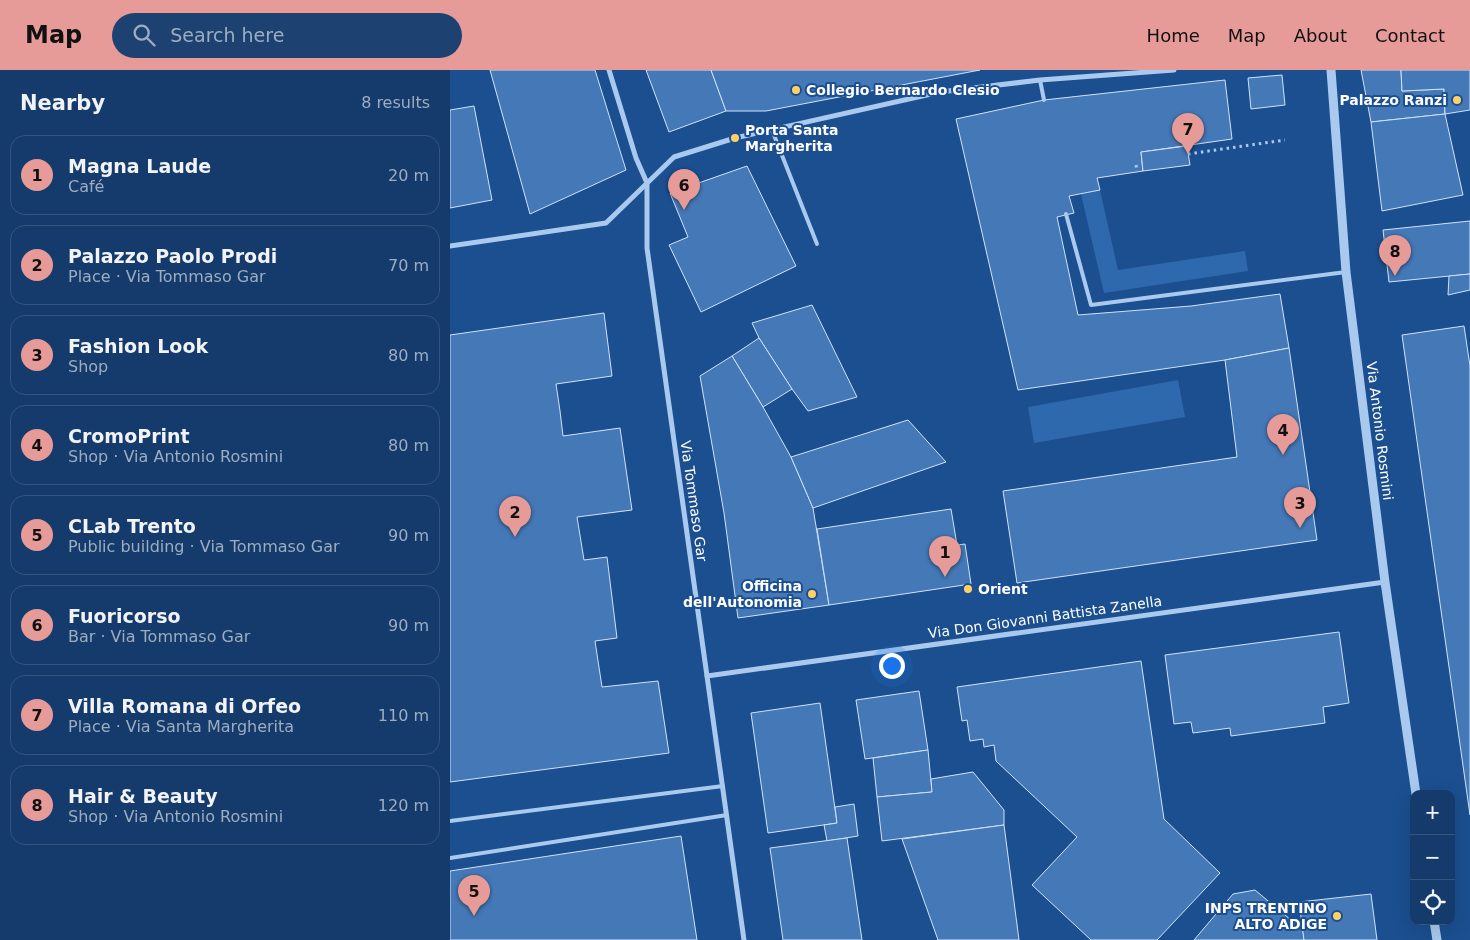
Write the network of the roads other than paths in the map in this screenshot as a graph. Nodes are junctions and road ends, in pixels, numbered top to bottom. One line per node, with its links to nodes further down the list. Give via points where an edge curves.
1 (609, 70): 7 (street, Via Tommaso Gar)
2 (1174, 70): 4 (street)
3 (1331, 70): 11 (street, Via Antonio Rosmini)
4 (1040, 80): 5 (lane); 6 (street, via 940,92)
5 (1044, 100)
6 (772, 130): 7 (street, via 674,157); 9 (lane)
7 (647, 183): 10 (street, via 606,223); 13 (street, Via Tommaso Gar, via 647,248)
8 (1066, 214): 11 (lane, via 1091,305)
9 (817, 244)
10 (450, 246)
11 (1346, 272): 12 (street, Via Antonio Rosmini)
12 (1385, 582): 13 (street, Via Don Giovanni Battista Zanella); 15 (street, Via Antonio Rosmini)
13 (707, 676): 14 (street, Via Tommaso Gar)
14 (723, 786): 16 (street, Via Tommaso Gar); 17 (lane)
15 (1415, 790)
16 (726, 815): 18 (lane); 20 (street, Via Tommaso Gar)
17 (450, 821)
18 (450, 858)
19 (1435, 925): 21 (street)
20 (744, 940)
21 (1437, 940)

